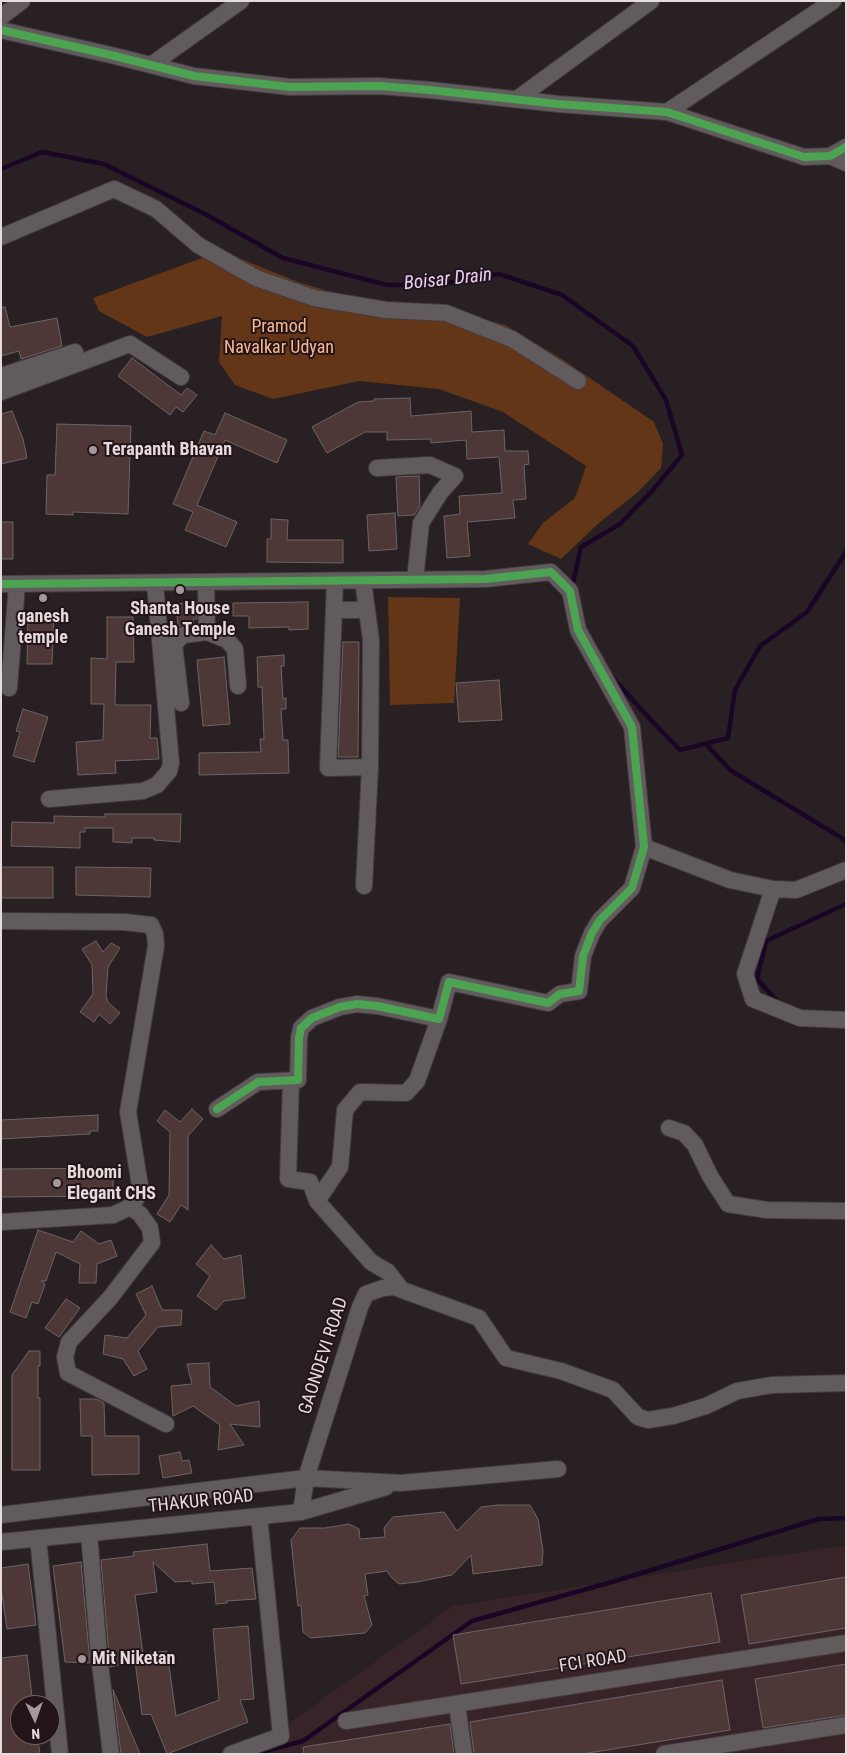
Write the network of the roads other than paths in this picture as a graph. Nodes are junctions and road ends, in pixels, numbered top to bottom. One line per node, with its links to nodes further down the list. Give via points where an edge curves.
1 (22, 1): 5 (street)
2 (241, 1): 7 (street)
3 (651, 1): 8 (street)
4 (833, 1): 9 (street)
5 (1, 17)
6 (1, 30): 7 (street)
7 (150, 65): 8 (street, via 194,76 290,87 380,86)
8 (517, 99): 9 (street)
9 (667, 112): 11 (street, via 804,157)
10 (846, 147): 11 (street)
11 (830, 156): 12 (street)
12 (846, 163)
13 (1, 237): 17 (street, via 114,189 156,208 198,246 256,278 314,298 386,310 446,313 512,339)
14 (75, 352): 15 (street)
15 (1, 376)
16 (181, 377): 18 (street, via 130,344)
17 (578, 381)
18 (1, 392)
19 (377, 468): 20 (street, via 430,465 455,476 421,523)
20 (415, 580): 22 (street); 34 (street, via 485,579 551,572 570,591 578,630 632,727)
21 (335, 581): 22 (street); 23 (street); 26 (street)
22 (363, 581): 27 (street)
23 (206, 583): 25 (street); 28 (street)
24 (9, 584): 25 (street); 30 (street)
25 (155, 584): 33 (street, via 171,763 169,771 157,785 143,791)
26 (334, 610): 27 (street); 32 (street, via 328,768)
27 (367, 610): 32 (street, via 371,640)
28 (207, 632): 29 (street, via 227,640 235,648); 31 (street, via 183,635 174,644)
29 (238, 686)
30 (9, 688)
31 (181, 703)
32 (370, 767): 36 (street)
33 (49, 799)
34 (644, 847): 37 (street, via 730,880); 39 (street, via 632,888 600,920 592,934 583,956 579,991 560,994 548,1003 449,982)
35 (846, 870): 37 (street, via 796,890)
36 (364, 886)
37 (773, 889): 40 (street, via 745,974 753,999 800,1018)
38 (1, 921): 45 (street, via 151,925 156,946 128,1112 141,1192)
39 (439, 1019): 41 (street, via 357,1004 312,1018 301,1028 298,1080); 44 (street, via 417,1081 406,1093 360,1092 345,1110 340,1167)
40 (846, 1020)
41 (291, 1080): 42 (street, via 258,1082); 44 (street, via 288,1179 310,1182)
42 (217, 1109)
43 (669, 1128): 46 (street, via 684,1133 695,1145 728,1204 768,1210)
44 (317, 1201): 48 (street, via 371,1262 388,1272)
45 (130, 1207): 47 (street, via 113,1216); 50 (street, via 150,1228 152,1243 110,1298 69,1342 65,1357 68,1373)
46 (846, 1211)
47 (1, 1222)
48 (401, 1290): 49 (street, GAONDEVI ROAD, via 479,1318 506,1358 561,1371 613,1390 638,1417 648,1420 706,1406 737,1391 787,1384); 52 (street, GAONDEVI ROAD, via 383,1288 366,1294)
49 (846, 1383)
50 (166, 1424)
51 (558, 1469): 53 (street, THAKUR ROAD)
52 (306, 1478): 53 (street, THAKUR ROAD); 54 (street); 55 (street, THAKUR ROAD)
53 (400, 1483): 54 (street, THAKUR ROAD)
54 (301, 1512): 56 (street, THAKUR ROAD)
55 (1, 1515)
56 (259, 1516): 57 (street, THAKUR ROAD); 66 (street, via 280,1736)
57 (89, 1533): 59 (street, THAKUR ROAD); 65 (street)
58 (2, 1538): 59 (street, THAKUR ROAD)
59 (38, 1538): 64 (street)
60 (846, 1643): 61 (street, FCI ROAD)
61 (457, 1704): 62 (street, FCI ROAD); 67 (street)
62 (346, 1721)
63 (846, 1725): 68 (street)
64 (60, 1754)
65 (111, 1754)
66 (232, 1754)
67 (464, 1754)
68 (664, 1754)

